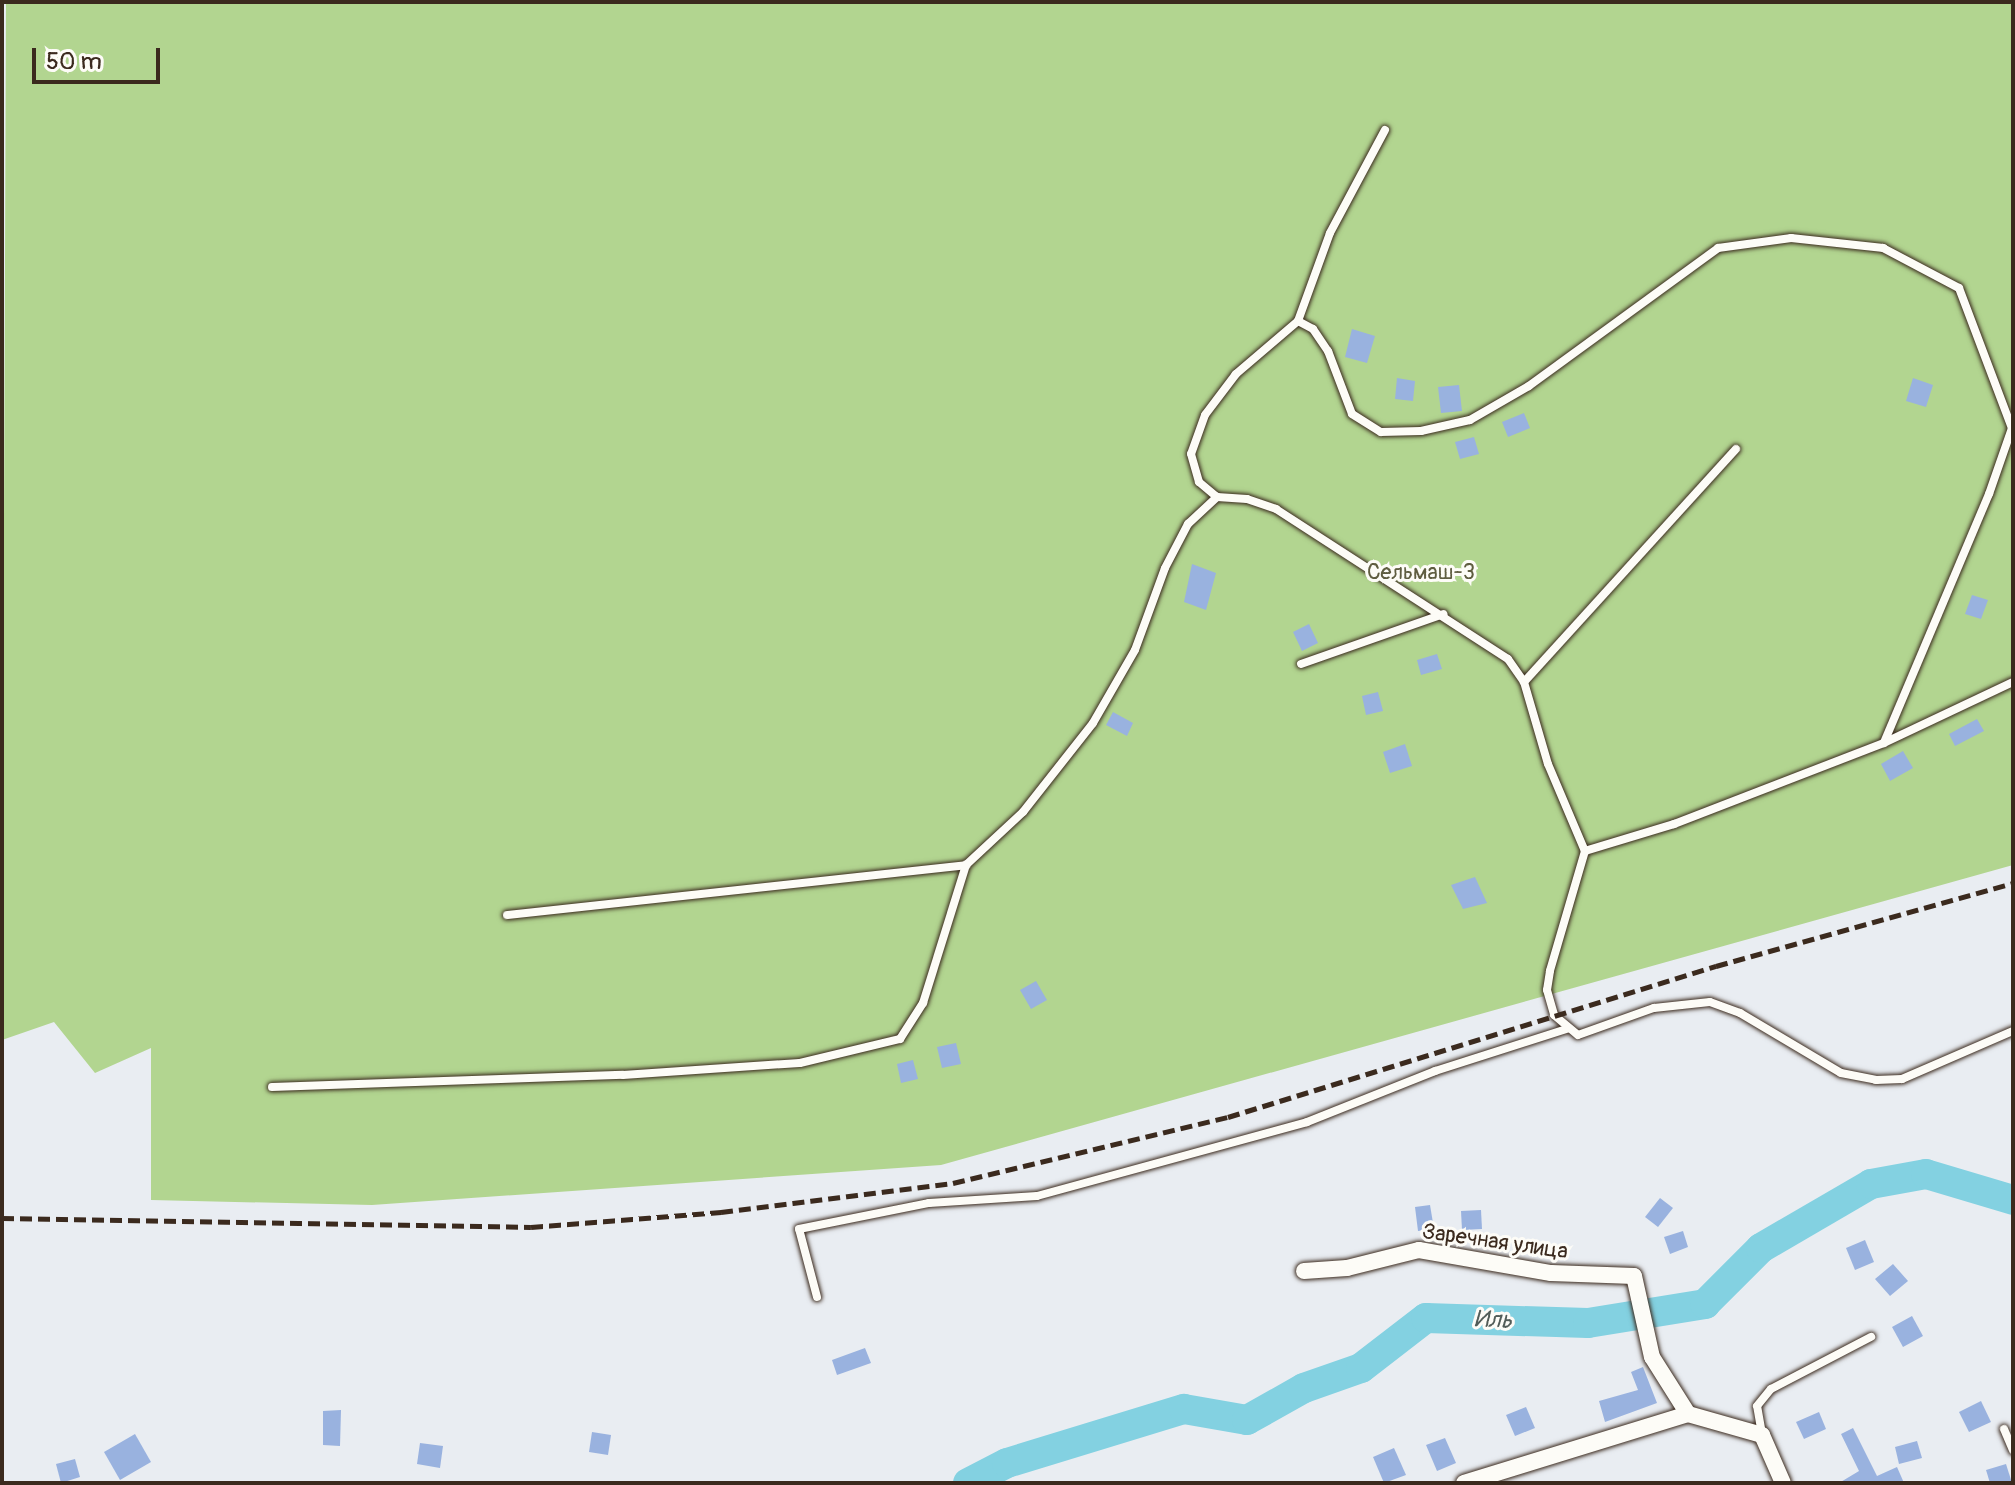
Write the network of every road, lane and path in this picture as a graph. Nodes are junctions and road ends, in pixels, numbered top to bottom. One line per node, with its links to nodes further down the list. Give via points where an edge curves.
1 (1385, 130): 2 (lane, via 1330,233)
2 (1298, 321): 4 (lane, via 1236,374 1205,415 1191,454 1199,482); 9 (lane, via 1313,329 1328,351 1352,414 1381,432 1421,431 1470,420 1529,386 1718,248 1791,238 1883,248 1959,288 2012,428)
3 (1736, 449): 7 (lane)
4 (1217, 497): 5 (lane, via 1247,499 1276,509); 11 (lane, via 1188,524 1165,568 1135,650 1093,723 1023,812)
5 (1444, 614): 6 (lane); 7 (lane, via 1508,659)
6 (1301, 664)
7 (1524, 682): 10 (lane, via 1548,764)
8 (2013, 682): 9 (lane)
9 (1884, 743): 10 (lane, via 1674,824)
10 (1585, 851): 13 (lane, via 1547,990 1554,1015)
11 (966, 865): 12 (lane); 15 (lane, via 923,1003 900,1039 800,1063)
12 (507, 915)
13 (1567, 1029): 14 (lane, via 1578,1035 1654,1008 1710,1002 1740,1013 1841,1073 1876,1080 1902,1079); 17 (lane, via 1435,1071 1307,1122 1037,1196 929,1203 799,1229)
14 (2013, 1031)
15 (272, 1087)
16 (1304, 1271): 19 (street, Заречная улица, via 1347,1268 1419,1250 1551,1273 1634,1276 1652,1357)
17 (817, 1297)
18 (1871, 1337): 21 (lane, via 1771,1389 1757,1406)
19 (1688, 1414): 21 (street); 23 (street)
20 (2004, 1429): 22 (lane)
21 (1762, 1435): 24 (street)
22 (2013, 1450)
23 (1464, 1483)
24 (1783, 1483)

